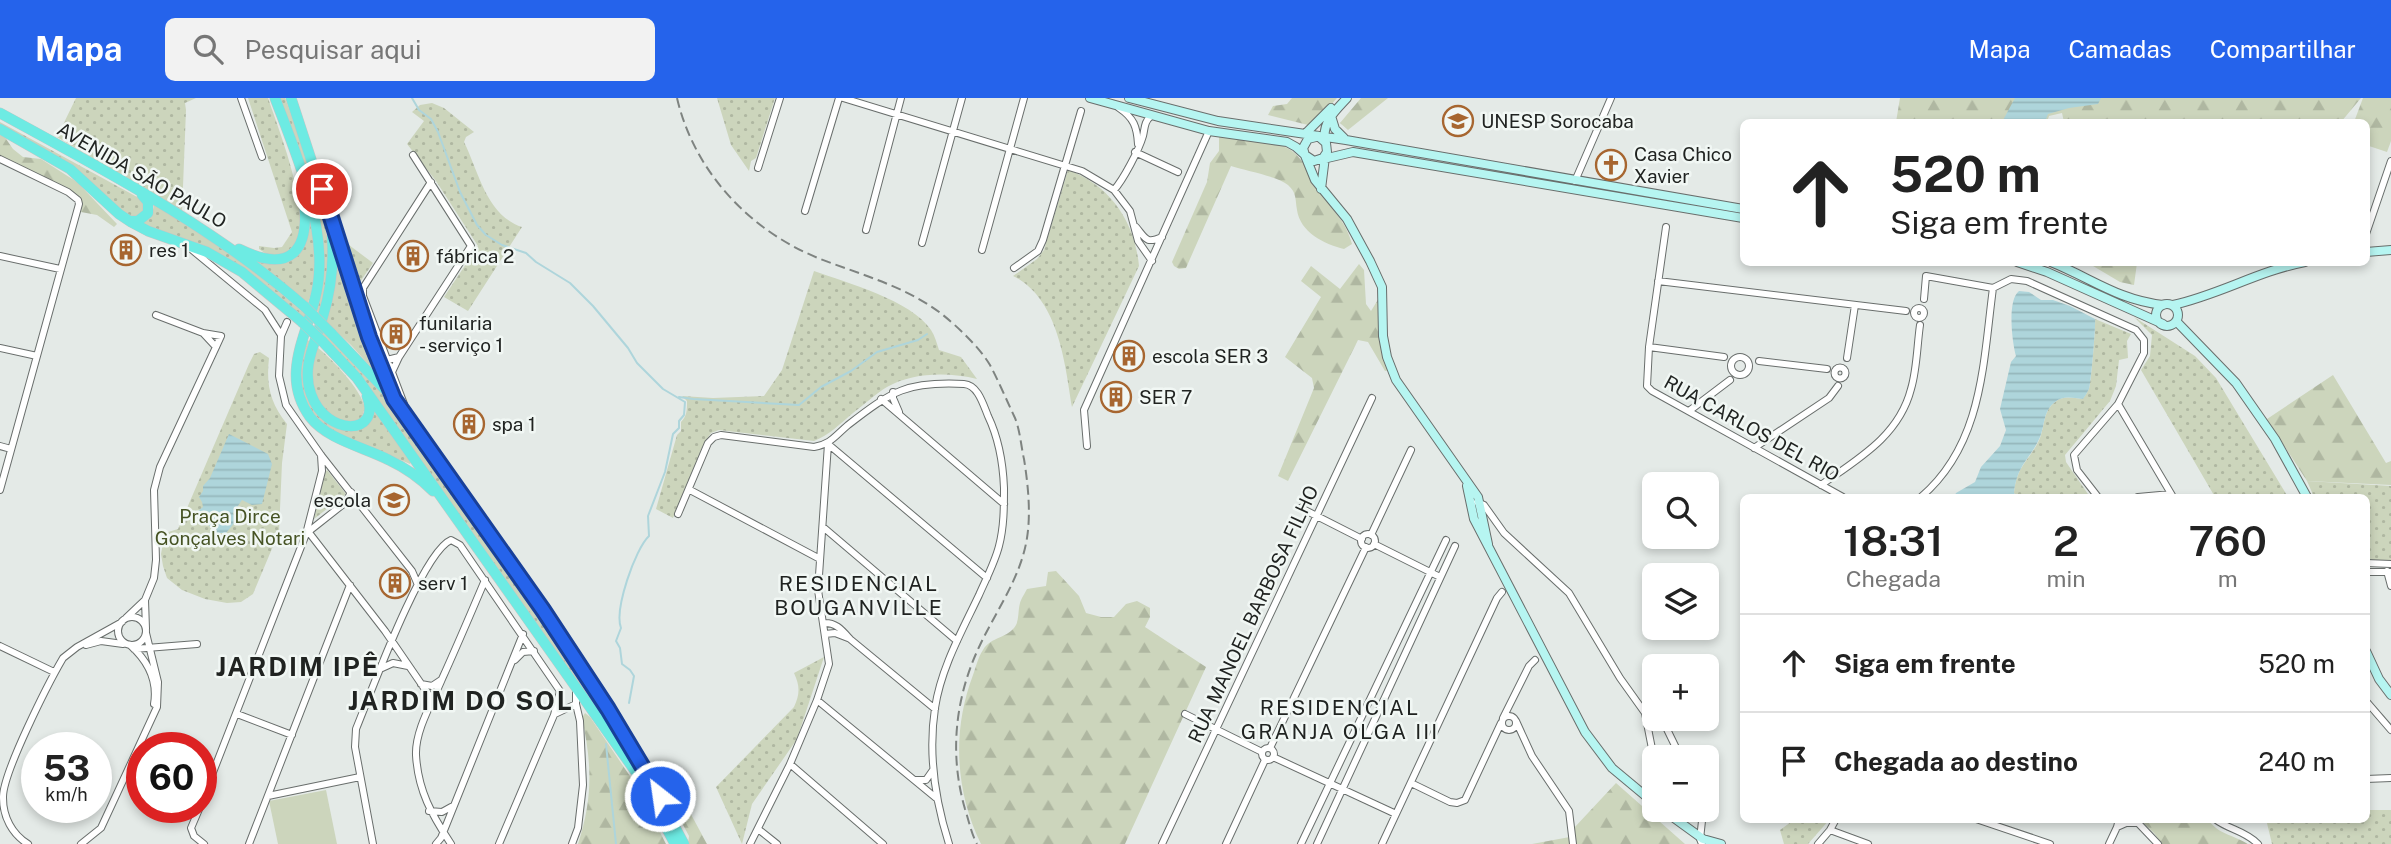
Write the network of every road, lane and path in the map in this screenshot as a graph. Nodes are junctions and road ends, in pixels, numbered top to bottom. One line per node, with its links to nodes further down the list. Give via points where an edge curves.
1 (242, 98): 31 (street)
2 (275, 98): 37 (main road)
3 (291, 98): 48 (main road)
4 (780, 98): 36 (street)
5 (841, 98): 17 (street); 46 (street)
6 (901, 98): 17 (street)
7 (962, 98): 22 (street)
8 (1024, 98): 27 (street)
9 (1090, 98): 14 (main road)
10 (1129, 98): 23 (main road, via 1192,116)
11 (1340, 98): 23 (main road)
12 (1347, 98): 19 (main road)
13 (1611, 98): 40 (street)
14 (1114, 105): 18 (main road); 26 (street, via 1137,126)
15 (1081, 111): 35 (street)
16 (0, 113): 39 (main road, AVENIDA SÃO PAULO)
17 (896, 116): 22 (street); 53 (street)
18 (1151, 116): 21 (main road); 26 (street)
19 (1331, 116): 24 (main road); 25 (main road)
20 (1, 129): 47 (main road, AVENIDA SÃO PAULO, via 70,169)
21 (1209, 131): 30 (main road, via 1287,142); 54 (street)
22 (953, 132): 27 (street); 57 (street)
23 (1305, 133): 24 (main road)
24 (1322, 138): 25 (main road); 30 (main road, via 1308,139 1303,146); 33 (main road)
25 (1346, 140): 40 (main road)
26 (1138, 144): 28 (street)
27 (1009, 148): 35 (street); 58 (street)
28 (1135, 152): 38 (street); 44 (street)
29 (413, 155): 41 (street)
30 (1305, 155): 33 (main road, via 1311,160); 43 (main road)
31 (262, 157)
32 (0, 159): 68 (street, via 78,200)
33 (1325, 159): 42 (main road, via 1353,152); 43 (main road)
34 (2391, 162): 50 (street)
35 (1066, 165): 44 (street); 67 (street, via 1038,251)
36 (758, 168)
37 (301, 172): 55 (main road, via 304,235 290,256 280,260 255,257); 78 (main road, via 319,243 319,275)
38 (1178, 172)
39 (122, 181): 47 (main road, via 145,198 149,208 138,221); 55 (main road, AVENIDA SÃO PAULO)
40 (1576, 181): 42 (main road); 45 (main road)
41 (431, 182): 89 (street, via 471,246); 92 (street, via 363,288)
42 (1564, 187): 49 (main road)
43 (1321, 188): 116 (main road, via 1347,219 1382,287 1383,337 1396,380)
44 (1114, 190): 51 (street)
45 (1740, 208)
46 (805, 211)
47 (119, 214): 56 (main road, AVENIDA SÃO PAULO, via 148,231)
48 (330, 215): 98 (main road, via 332,274 307,375 316,404 337,425 354,427 367,416 369,404); 103 (main road, via 369,337)
49 (1740, 217)
50 (2370, 222)
51 (1135, 225): 54 (street, via 1147,240); 62 (street, via 1138,241)
52 (1666, 227): 69 (street)
53 (866, 230)
54 (1162, 237): 62 (street)
55 (219, 239): 103 (main road, AVENIDA SÃO PAULO, bridge, via 305,307)
56 (181, 242): 78 (main road, AVENIDA SÃO PAULO, via 242,272); 79 (street, via 259,304)
57 (922, 243)
58 (982, 250)
59 (2391, 250): 60 (main road)
60 (2370, 252)
61 (1, 256): 63 (street); 68 (street)
62 (1152, 261): 109 (street, via 1084,410)
63 (0, 264)
64 (2029, 266): 81 (main road)
65 (2059, 266): 73 (main road, via 2120,296)
66 (2289, 266): 71 (main road, via 2258,274)
67 (1014, 268)
68 (60, 269): 88 (street)
69 (1658, 281): 72 (street); 86 (street)
70 (1993, 288): 75 (street, via 1926,276); 104 (street, via 2011,279 2027,281 2139,332 2145,350); 122 (street, via 1972,422 1951,463)
71 (2203, 299): 74 (main road); 77 (main road)
72 (1855, 304): 75 (street); 97 (street, via 1847,358)
73 (2163, 305): 74 (main road); 81 (main road, via 2157,314)
74 (2173, 305): 77 (main road)
75 (1918, 313): 117 (street, via 1912,386 1898,420 1878,444)
76 (156, 314): 82 (street)
77 (2177, 318): 81 (main road); 84 (main road)
78 (303, 321): 80 (street); 98 (main road, AVENIDA SÃO PAULO, bridge); 130 (main road, via 295,369 298,393 309,416 331,434 410,471)
79 (274, 322): 80 (street); 83 (street)
80 (287, 322): 83 (street)
81 (2165, 325): 84 (main road)
82 (203, 333): 85 (street); 85 (street, via 221,336)
83 (281, 335): 114 (street, via 283,398)
84 (2199, 345): 125 (main road, via 2249,401)
85 (216, 346): 158 (street, via 160,467 154,490 154,578)
86 (1650, 347): 90 (street); 105 (street, RUA CARLOS DEL RIO, via 1647,386)
87 (0, 348): 88 (street)
88 (37, 356): 111 (street)
89 (399, 356): 92 (street); 95 (street)
90 (1724, 357): 91 (street); 94 (street)
91 (1741, 358): 93 (street); 94 (street, via 1733,361); 96 (street, via 1748,363)
92 (387, 360): 95 (street)
93 (1759, 361): 96 (street); 97 (street)
94 (1732, 368): 96 (street, via 1737,374); 99 (street)
95 (392, 372): 103 (street)
96 (1744, 373): 99 (street)
97 (1840, 373): 110 (street, via 1829,398)
98 (357, 378): 130 (main road, AVENIDA SÃO PAULO)
99 (1730, 380): 105 (street)
100 (893, 393): 102 (street); 106 (street); 127 (street, via 910,386 968,384 975,388 1000,451)
101 (1372, 398): 132 (street, RUA MANOEL BARBOSA FILHO)
102 (881, 399): 106 (street); 107 (street)
103 (399, 403): 248 (main road, AVENIDA SÃO PAULO, via 608,709)
104 (2118, 404): 123 (street, via 2074,456 2082,478); 124 (street)
105 (1689, 411): 110 (street, RUA CARLOS DEL RIO)
106 (901, 416): 127 (street)
107 (828, 444): 113 (street); 115 (street); 119 (street, via 814,447 714,437)
108 (0, 446): 111 (street)
109 (1087, 446)
110 (1754, 448): 117 (street, RUA CARLOS DEL RIO)
111 (11, 449): 118 (street)
112 (1411, 450): 137 (street)
113 (827, 453): 115 (street); 135 (street)
114 (321, 455): 120 (street); 136 (street, via 322,471)
115 (847, 458): 151 (street)
116 (1465, 480): 126 (main road); 128 (main road)
117 (1821, 485): 121 (street, RUA CARLOS DEL RIO)
118 (0, 490)
119 (690, 490): 131 (street); 145 (street)
120 (351, 492): 136 (street, via 346,502); 154 (street)
121 (1838, 494)
122 (1924, 494)
123 (2095, 494)
124 (2170, 494)
125 (2305, 494)
126 (1480, 502): 128 (street); 133 (main road); 134 (street)
127 (1004, 504): 151 (street, via 999,548)
128 (1470, 504): 133 (main road)
129 (1301, 508): 132 (street)
130 (452, 512): 180 (main road, AVENIDA SÃO PAULO)
131 (678, 514)
132 (1316, 516): 138 (street); 197 (street, RUA MANOEL BARBOSA FILHO)
133 (1479, 519): 134 (street); 219 (main road, via 1585,732 1612,768)
134 (1494, 522): 203 (street, via 1566,589 1645,713)
135 (823, 527): 140 (street); 144 (street)
136 (307, 533): 153 (street); 191 (street)
137 (1371, 535): 138 (street); 141 (street)
138 (1362, 539): 143 (street)
139 (1446, 540): 148 (street)
140 (842, 543): 144 (street, via 829,541); 166 (street)
141 (1374, 544): 143 (street); 148 (street)
142 (1455, 545): 150 (street)
143 (1366, 547): 204 (street)
144 (821, 550): 145 (street)
145 (820, 559): 161 (street)
146 (2370, 564): 147 (street)
147 (2389, 568): 149 (street); 155 (street)
148 (1429, 569): 150 (street); 217 (street)
149 (2370, 571)
150 (1441, 575): 218 (street)
151 (987, 578): 166 (street)
152 (485, 580): 154 (street, via 460,545 451,540 440,547); 157 (street); 159 (street)
153 (350, 585): 167 (street); 200 (street)
154 (418, 585): 167 (street)
155 (2391, 586)
156 (1502, 592): 216 (street)
157 (496, 596): 159 (street, via 488,592); 163 (street)
158 (145, 600): 160 (street); 162 (street)
159 (476, 601): 181 (street)
160 (123, 621): 162 (street, via 137,618); 170 (street, via 118,633); 173 (street)
161 (823, 623): 164 (street); 165 (street, via 838,626)
162 (146, 631): 170 (street, via 141,643); 171 (street)
163 (523, 634): 172 (street); 176 (street)
164 (825, 634): 165 (street); 184 (street, via 829,664)
165 (850, 639): 189 (street)
166 (957, 641): 189 (street)
167 (391, 643): 177 (street); 178 (street)
168 (197, 644): 171 (street)
169 (0, 646): 179 (street)
170 (131, 646): 171 (street); 173 (street, via 101,641); 196 (street, via 145,660 153,678 155,698)
171 (151, 649): 196 (street, via 159,697)
172 (534, 651): 176 (street, via 523,652); 193 (street, via 559,687)
173 (63, 658): 179 (street)
174 (1535, 660): 186 (street)
175 (2370, 660): 183 (main road)
176 (511, 664): 222 (street)
177 (409, 667): 178 (street, via 393,663); 182 (street)
178 (381, 669): 212 (street, via 356,729)
179 (54, 672): 211 (street)
180 (570, 678): 187 (street, via 577,693); 188 (main road, AVENIDA SÃO PAULO)
181 (442, 679): 182 (street, via 432,686); 185 (street)
182 (421, 684): 185 (street)
183 (2391, 695)
184 (817, 700): 209 (street); 214 (street)
185 (433, 701): 223 (street, via 416,756)
186 (1511, 703): 194 (street); 195 (street)
187 (576, 708): 188 (street); 193 (street); 246 (street, via 583,785)
188 (593, 709): 247 (main road, AVENIDA SÃO PAULO, via 638,775)
189 (935, 709): 210 (street)
190 (2370, 712): 199 (street)
191 (237, 714): 200 (street); 208 (street)
192 (1185, 714): 197 (street)
193 (554, 715): 245 (street)
194 (1502, 720): 195 (street, via 1509,715); 198 (street); 201 (street)
195 (1515, 720): 198 (street); 202 (street)
196 (148, 726): 239 (street, via 101,828)
197 (1216, 729): 205 (street); 253 (street, RUA MANOEL BARBOSA FILHO)
198 (1509, 729): 201 (street); 202 (street)
199 (2391, 730)
200 (292, 735): 220 (street)
201 (1496, 736): 216 (street, via 1462,802 1450,802)
202 (1523, 739): 258 (street, via 1569,811)
203 (1651, 745)
204 (1270, 748): 205 (street); 206 (street)
205 (1262, 752): 207 (street)
206 (1273, 757): 207 (street); 217 (street)
207 (1265, 760): 254 (street)
208 (217, 763)
209 (790, 764): 234 (street); 251 (street)
210 (934, 770): 214 (street, via 926,780); 221 (street)
211 (4, 774): 238 (street, via 4,810 10,827)
212 (360, 777): 220 (street); 242 (street)
213 (2391, 778): 215 (street)
214 (913, 779): 221 (street)
215 (2370, 779)
216 (1411, 783): 224 (street)
217 (1329, 784): 218 (street); 255 (street)
218 (1342, 789): 224 (street); 256 (street)
219 (1642, 793)
220 (268, 796): 241 (street)
221 (936, 798): 252 (street)
222 (452, 805): 223 (street, via 442,812); 236 (street)
223 (429, 811): 236 (street)
224 (1396, 814): 257 (street)
225 (1675, 822): 237 (main road)
226 (1678, 822): 237 (main road)
227 (1702, 822): 237 (street)
228 (193, 823): 240 (street, via 192,832)
229 (1834, 823): 235 (street)
230 (1988, 823): 262 (street)
231 (2126, 823): 263 (street)
232 (2128, 823): 264 (street)
233 (2220, 823): 265 (street)
234 (758, 828): 249 (street); 250 (street)
235 (1830, 831): 260 (street); 261 (street)
236 (443, 832): 243 (street); 244 (street)
237 (1701, 840): 259 (main road)
238 (28, 844)
239 (81, 844)
240 (204, 844)
241 (249, 844)
242 (373, 844)
243 (436, 844)
244 (451, 844)
245 (499, 844)
246 (572, 844)
247 (675, 844)
248 (684, 844)
249 (750, 844)
250 (777, 844)
251 (883, 844)
252 (949, 844)
253 (1162, 844)
254 (1226, 844)
255 (1301, 844)
256 (1317, 844)
257 (1382, 844)
258 (1573, 844)
259 (1721, 844)
260 (1818, 844)
261 (1868, 844)
262 (2049, 844)
263 (2109, 844)
264 (2158, 844)
265 (2258, 844)

